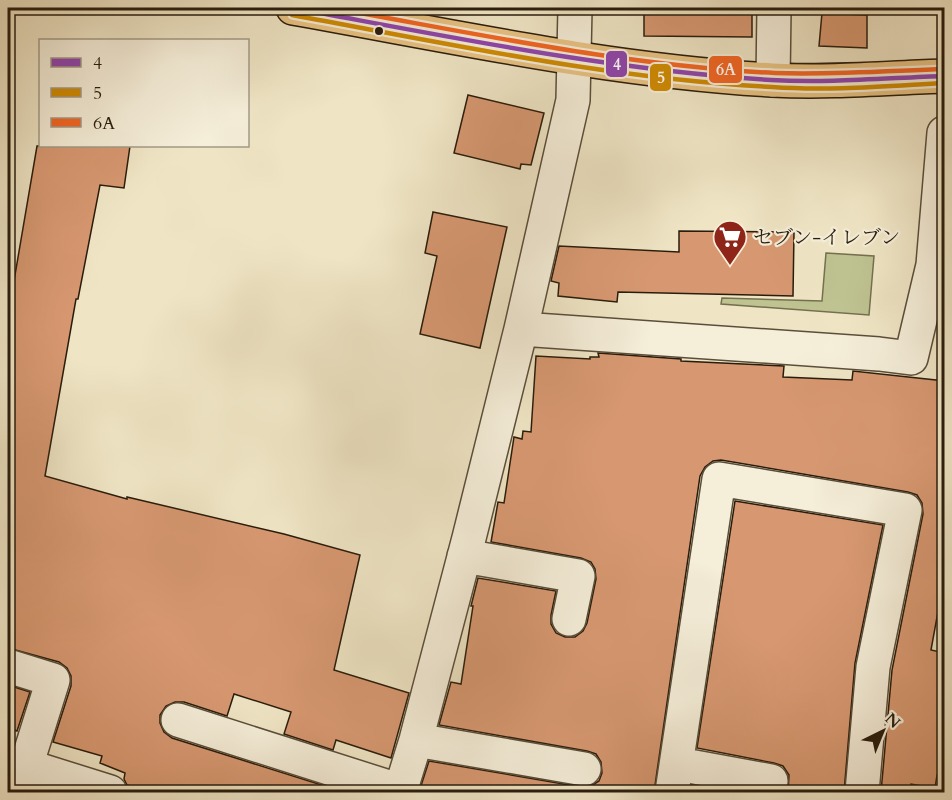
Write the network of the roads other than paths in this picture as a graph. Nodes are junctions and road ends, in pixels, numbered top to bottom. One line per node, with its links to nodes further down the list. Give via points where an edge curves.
1 (293, 8): 4 (main road)
2 (575, 8): 4 (street)
3 (774, 8): 6 (street)
4 (575, 59): 6 (main road); 8 (street, via 573,100)
5 (945, 76): 6 (main road)
6 (773, 80)
7 (945, 133): 8 (street, via 933,265 911,358)
8 (521, 329): 9 (street)
9 (464, 556): 10 (street, via 578,576); 13 (street)
10 (568, 619)
11 (8, 666): 16 (street, via 53,680)
12 (178, 720): 18 (street)
13 (416, 740): 14 (street); 18 (street)
14 (584, 770)
15 (675, 778): 19 (street, via 771,781); 20 (street, via 719,479 905,510 873,667)
16 (22, 779): 17 (street)
17 (110, 792)
18 (400, 792)
19 (769, 792)
20 (862, 792)

